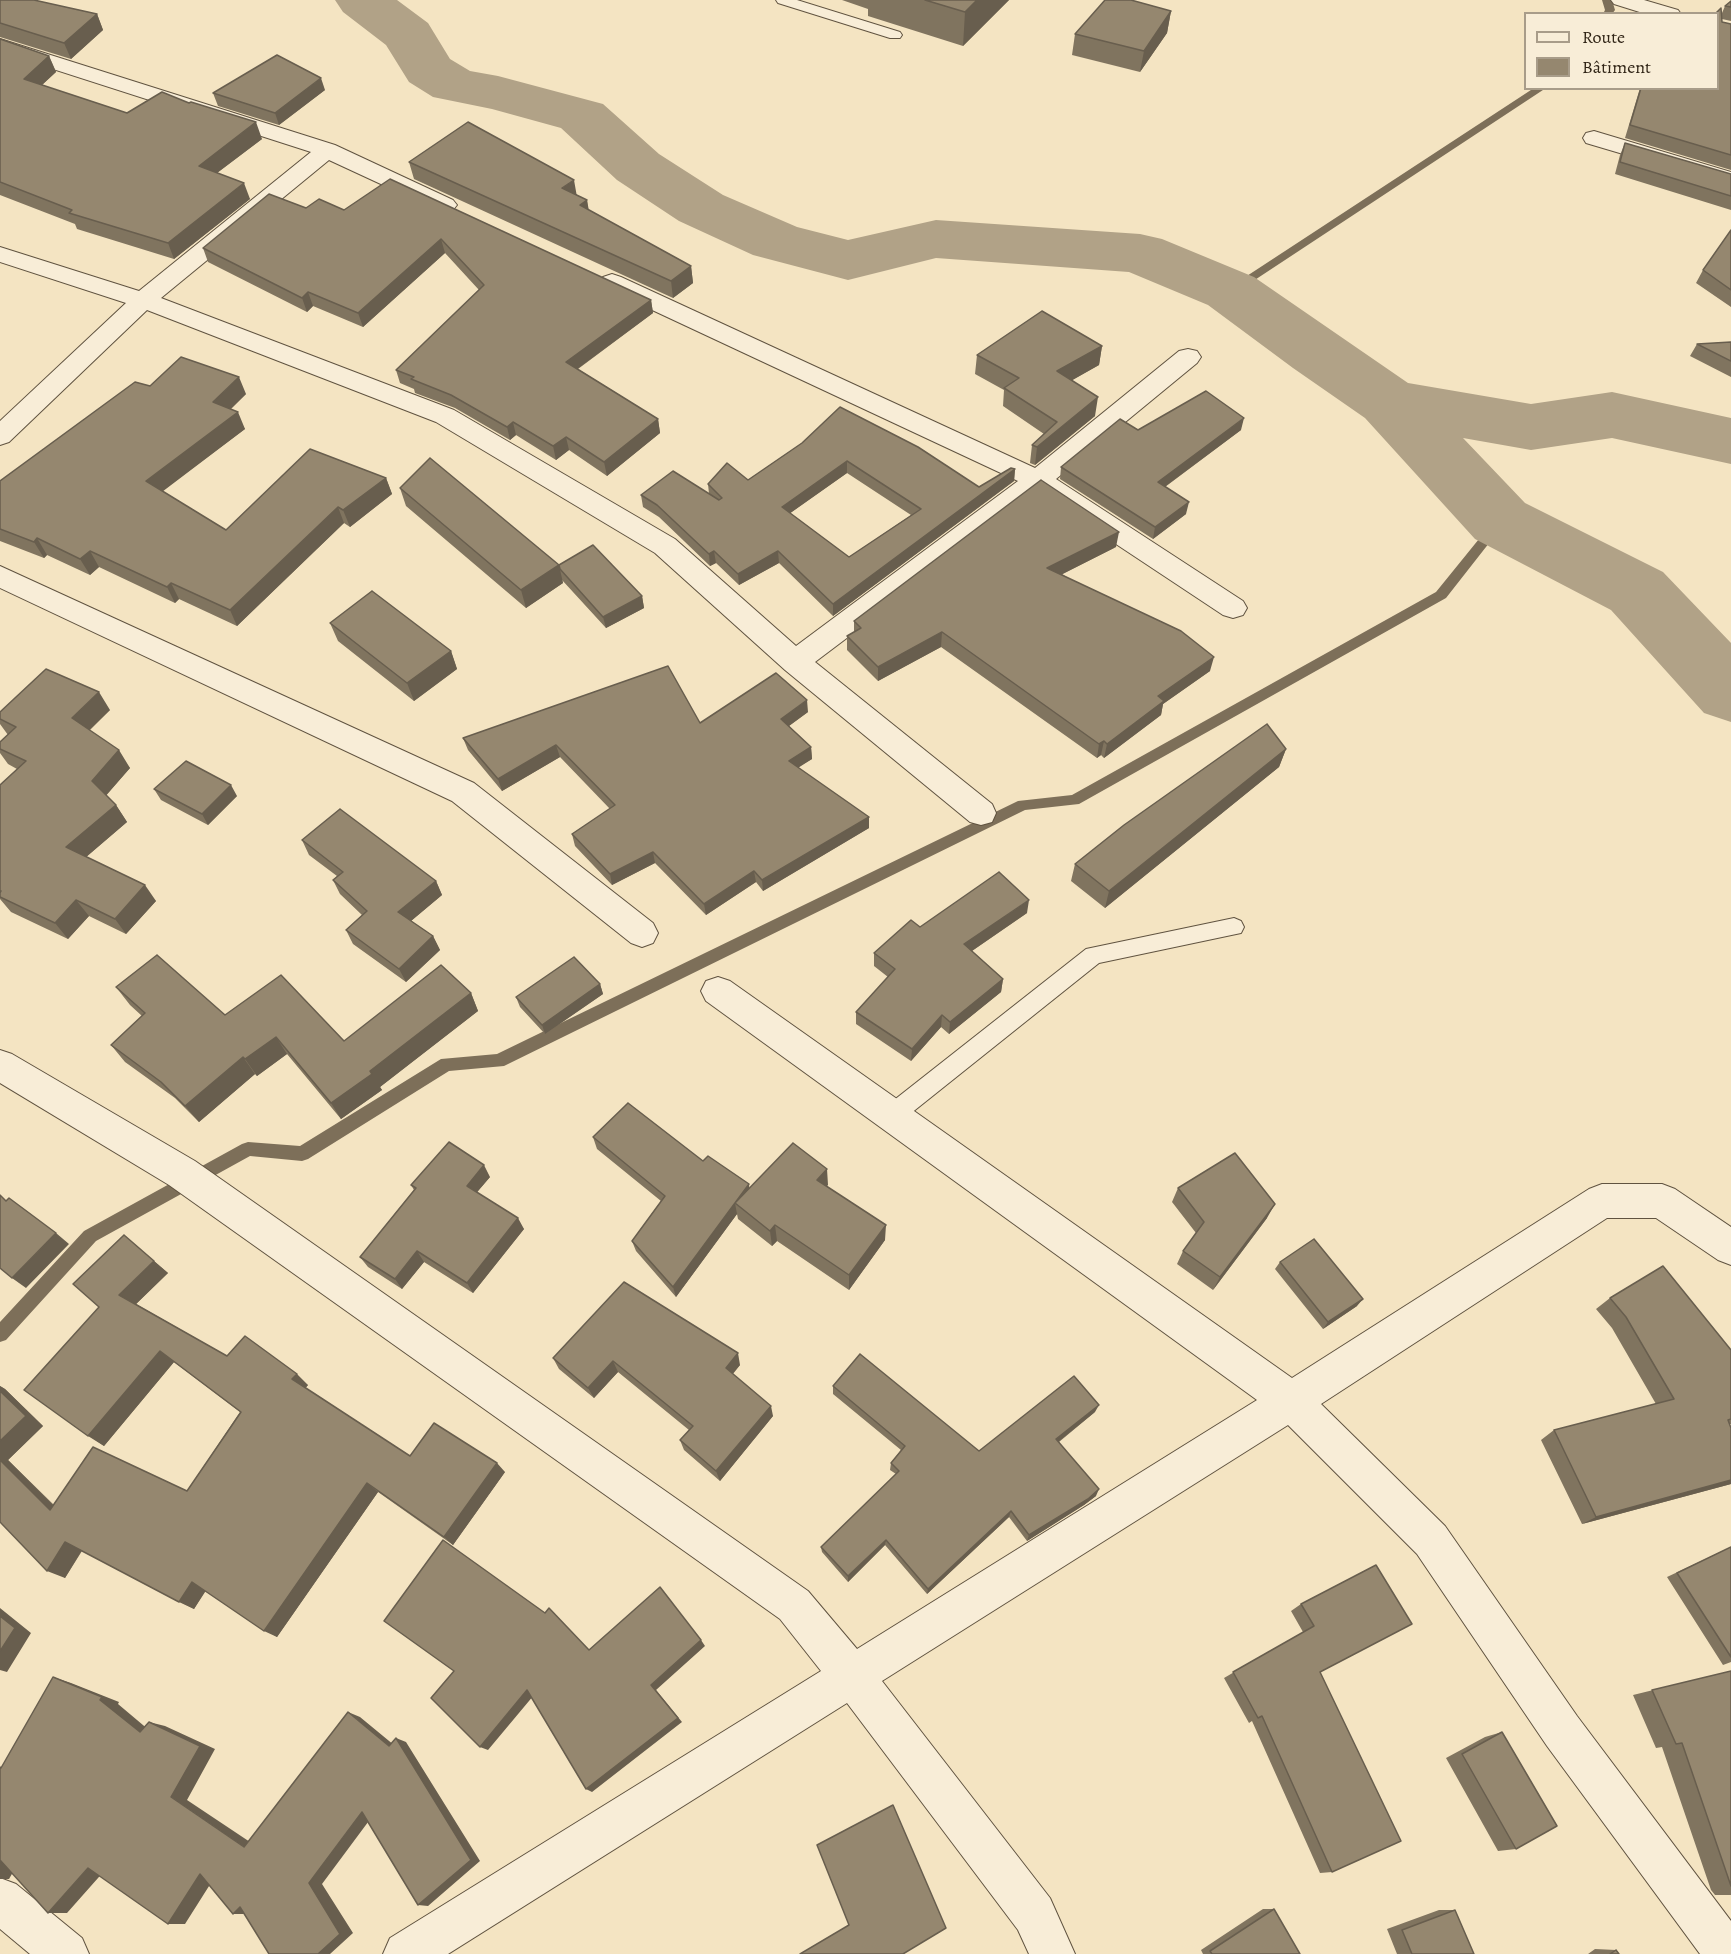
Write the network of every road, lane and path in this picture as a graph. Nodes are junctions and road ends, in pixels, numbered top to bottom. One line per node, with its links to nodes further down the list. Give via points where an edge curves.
1 (783, 0): 4 (lane)
2 (1621, 0): 3 (street)
3 (1664, 12)
4 (895, 35)
5 (0, 45): 7 (street)
6 (1594, 138): 8 (street)
7 (327, 150): 9 (street); 12 (street)
8 (1731, 179)
9 (467, 215)
10 (0, 254): 12 (street)
11 (596, 275): 15 (street)
12 (142, 300): 14 (street); 18 (street, via 445,416 665,546)
13 (1188, 357): 15 (street)
14 (0, 436)
15 (1038, 480): 17 (street); 18 (street)
16 (0, 576): 21 (street, via 463,792)
17 (1233, 608)
18 (795, 662): 19 (street)
19 (981, 813)
20 (1234, 927): 24 (lane, via 1093,955)
21 (642, 933)
22 (718, 991): 24 (street)
23 (0, 1065): 27 (street, via 193,1181 794,1605)
24 (892, 1115): 26 (street)
25 (1731, 1248): 26 (street, via 1662,1201 1602,1201)
26 (1291, 1401): 27 (street); 32 (street, via 1431,1540 1562,1731)
27 (853, 1677): 30 (street); 31 (street, via 1034,1914)
28 (0, 1900): 29 (street)
29 (66, 1954)
30 (406, 1954)
31 (1052, 1954)
32 (1728, 1954)

